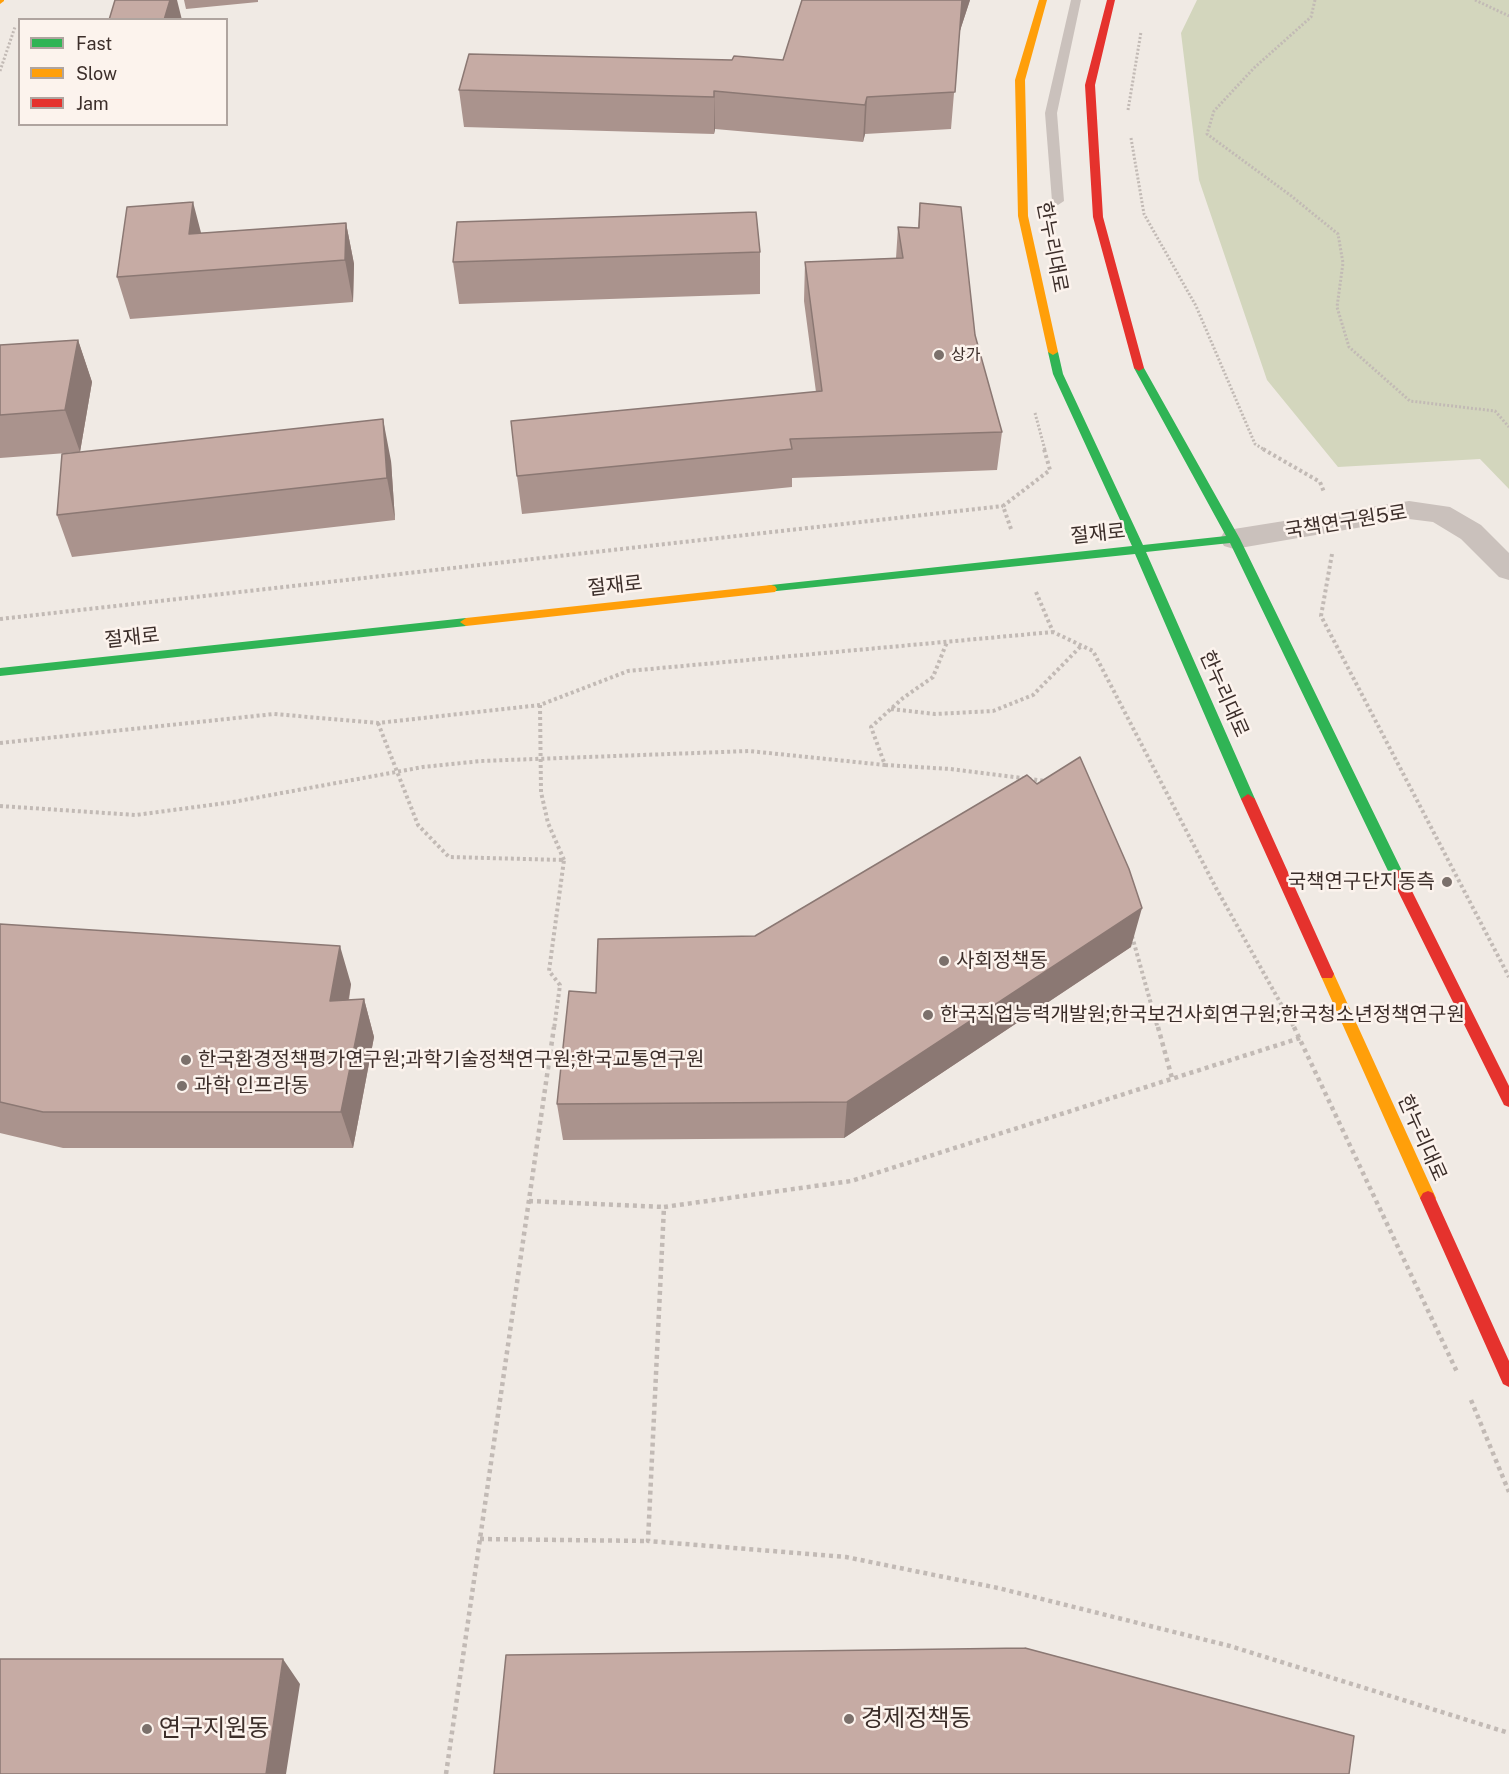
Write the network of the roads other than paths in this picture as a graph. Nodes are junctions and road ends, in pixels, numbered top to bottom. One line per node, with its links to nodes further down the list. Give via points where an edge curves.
1 (1043, 0): 6 (street, 한누리대로, via 1020,80 1023,216 1058,374)
2 (1076, 0): 4 (lane, via 1051,113)
3 (1111, 0): 5 (street, via 1090,85 1098,217 1140,370)
4 (1058, 201)
5 (1234, 539): 6 (street, 절재로); 7 (street, 국책연구원5로, via 1409,510 1440,514 1471,532); 9 (street)
6 (1139, 549): 8 (street, 절재로); 10 (street, 한누리대로)
7 (1509, 570)
8 (0, 672)
9 (1509, 1101)
10 (1509, 1379)

